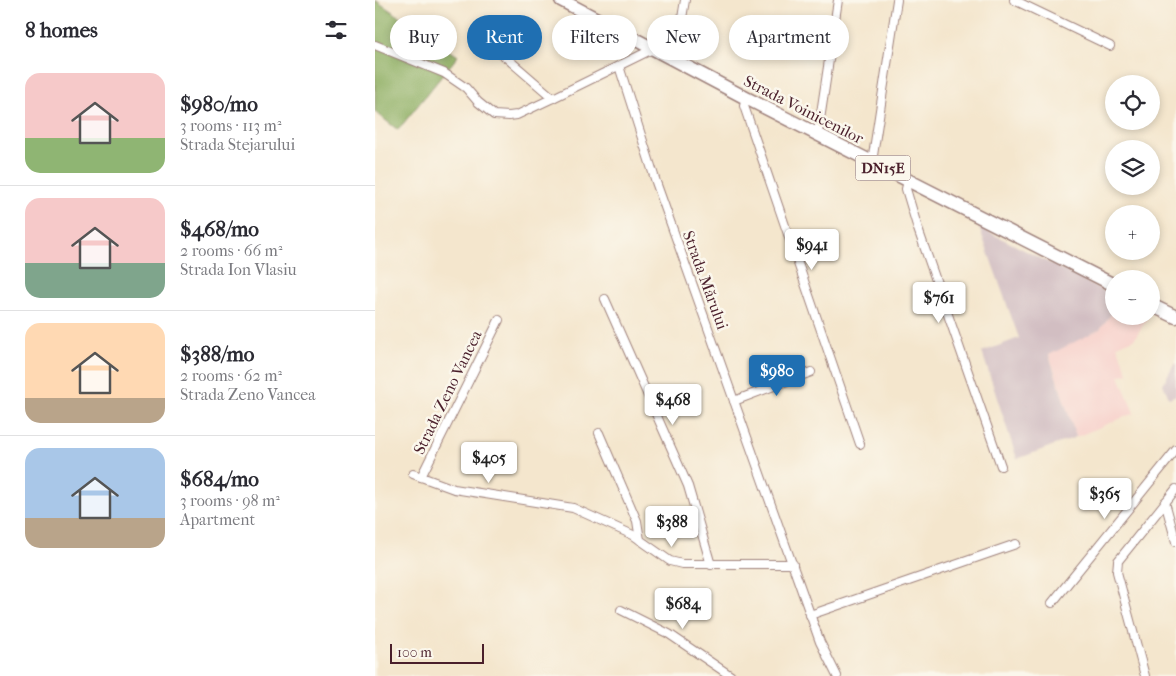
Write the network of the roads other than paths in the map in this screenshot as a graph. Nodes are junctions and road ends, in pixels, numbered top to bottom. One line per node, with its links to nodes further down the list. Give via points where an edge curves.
1 (561, 0): 7 (main road, Strada Voinicenilor / DN15E)
2 (685, 0): 11 (street)
3 (837, 0): 15 (street)
4 (897, 0): 16 (street)
5 (1013, 0): 8 (street)
6 (375, 45): 13 (street, via 452,77 494,115 509,116 523,112)
7 (647, 46)
8 (1110, 46)
9 (647, 52): 12 (street)
10 (509, 60): 13 (street)
11 (675, 61): 14 (main road, Strada Voinicenilor / DN15E)
12 (619, 66): 13 (street); 24 (street, Strada Mărului, via 656,182)
13 (553, 98)
14 (746, 98): 15 (main road, Strada Voinicenilor / DN15E); 26 (street, via 744,106)
15 (818, 133): 16 (main road, Strada Voinicenilor / DN15E)
16 (871, 162): 17 (main road, Strada Voinicenilor / DN15E)
17 (909, 181): 18 (main road, Strada Voinicenilor / DN15E); 28 (street, via 905,189)
18 (1105, 281)
19 (605, 298): 35 (street, via 688,486)
20 (1160, 309): 21 (main road)
21 (1176, 317)
22 (499, 320): 31 (street, Strada Zeno Vancea, via 417,475 454,489 573,508)
23 (811, 372): 24 (street)
24 (734, 401): 34 (street, Strada Mărului)
25 (599, 433): 31 (street, via 637,521)
26 (860, 444)
27 (1176, 450): 36 (street)
28 (1001, 466)
29 (1176, 489): 30 (street)
30 (1165, 502): 32 (street); 41 (street, via 1121,556 1117,566)
31 (640, 540): 35 (street, Strada Zeno Vancea, via 670,561)
32 (1176, 542)
33 (1015, 544): 38 (street)
34 (793, 564): 35 (street, Strada Zeno Vancea); 38 (street, Strada Mărului)
35 (711, 566)
36 (1052, 603)
37 (621, 610): 40 (street, via 669,634)
38 (810, 615): 39 (street, Strada Mărului)
39 (836, 675)
40 (731, 676)
41 (1145, 676)

